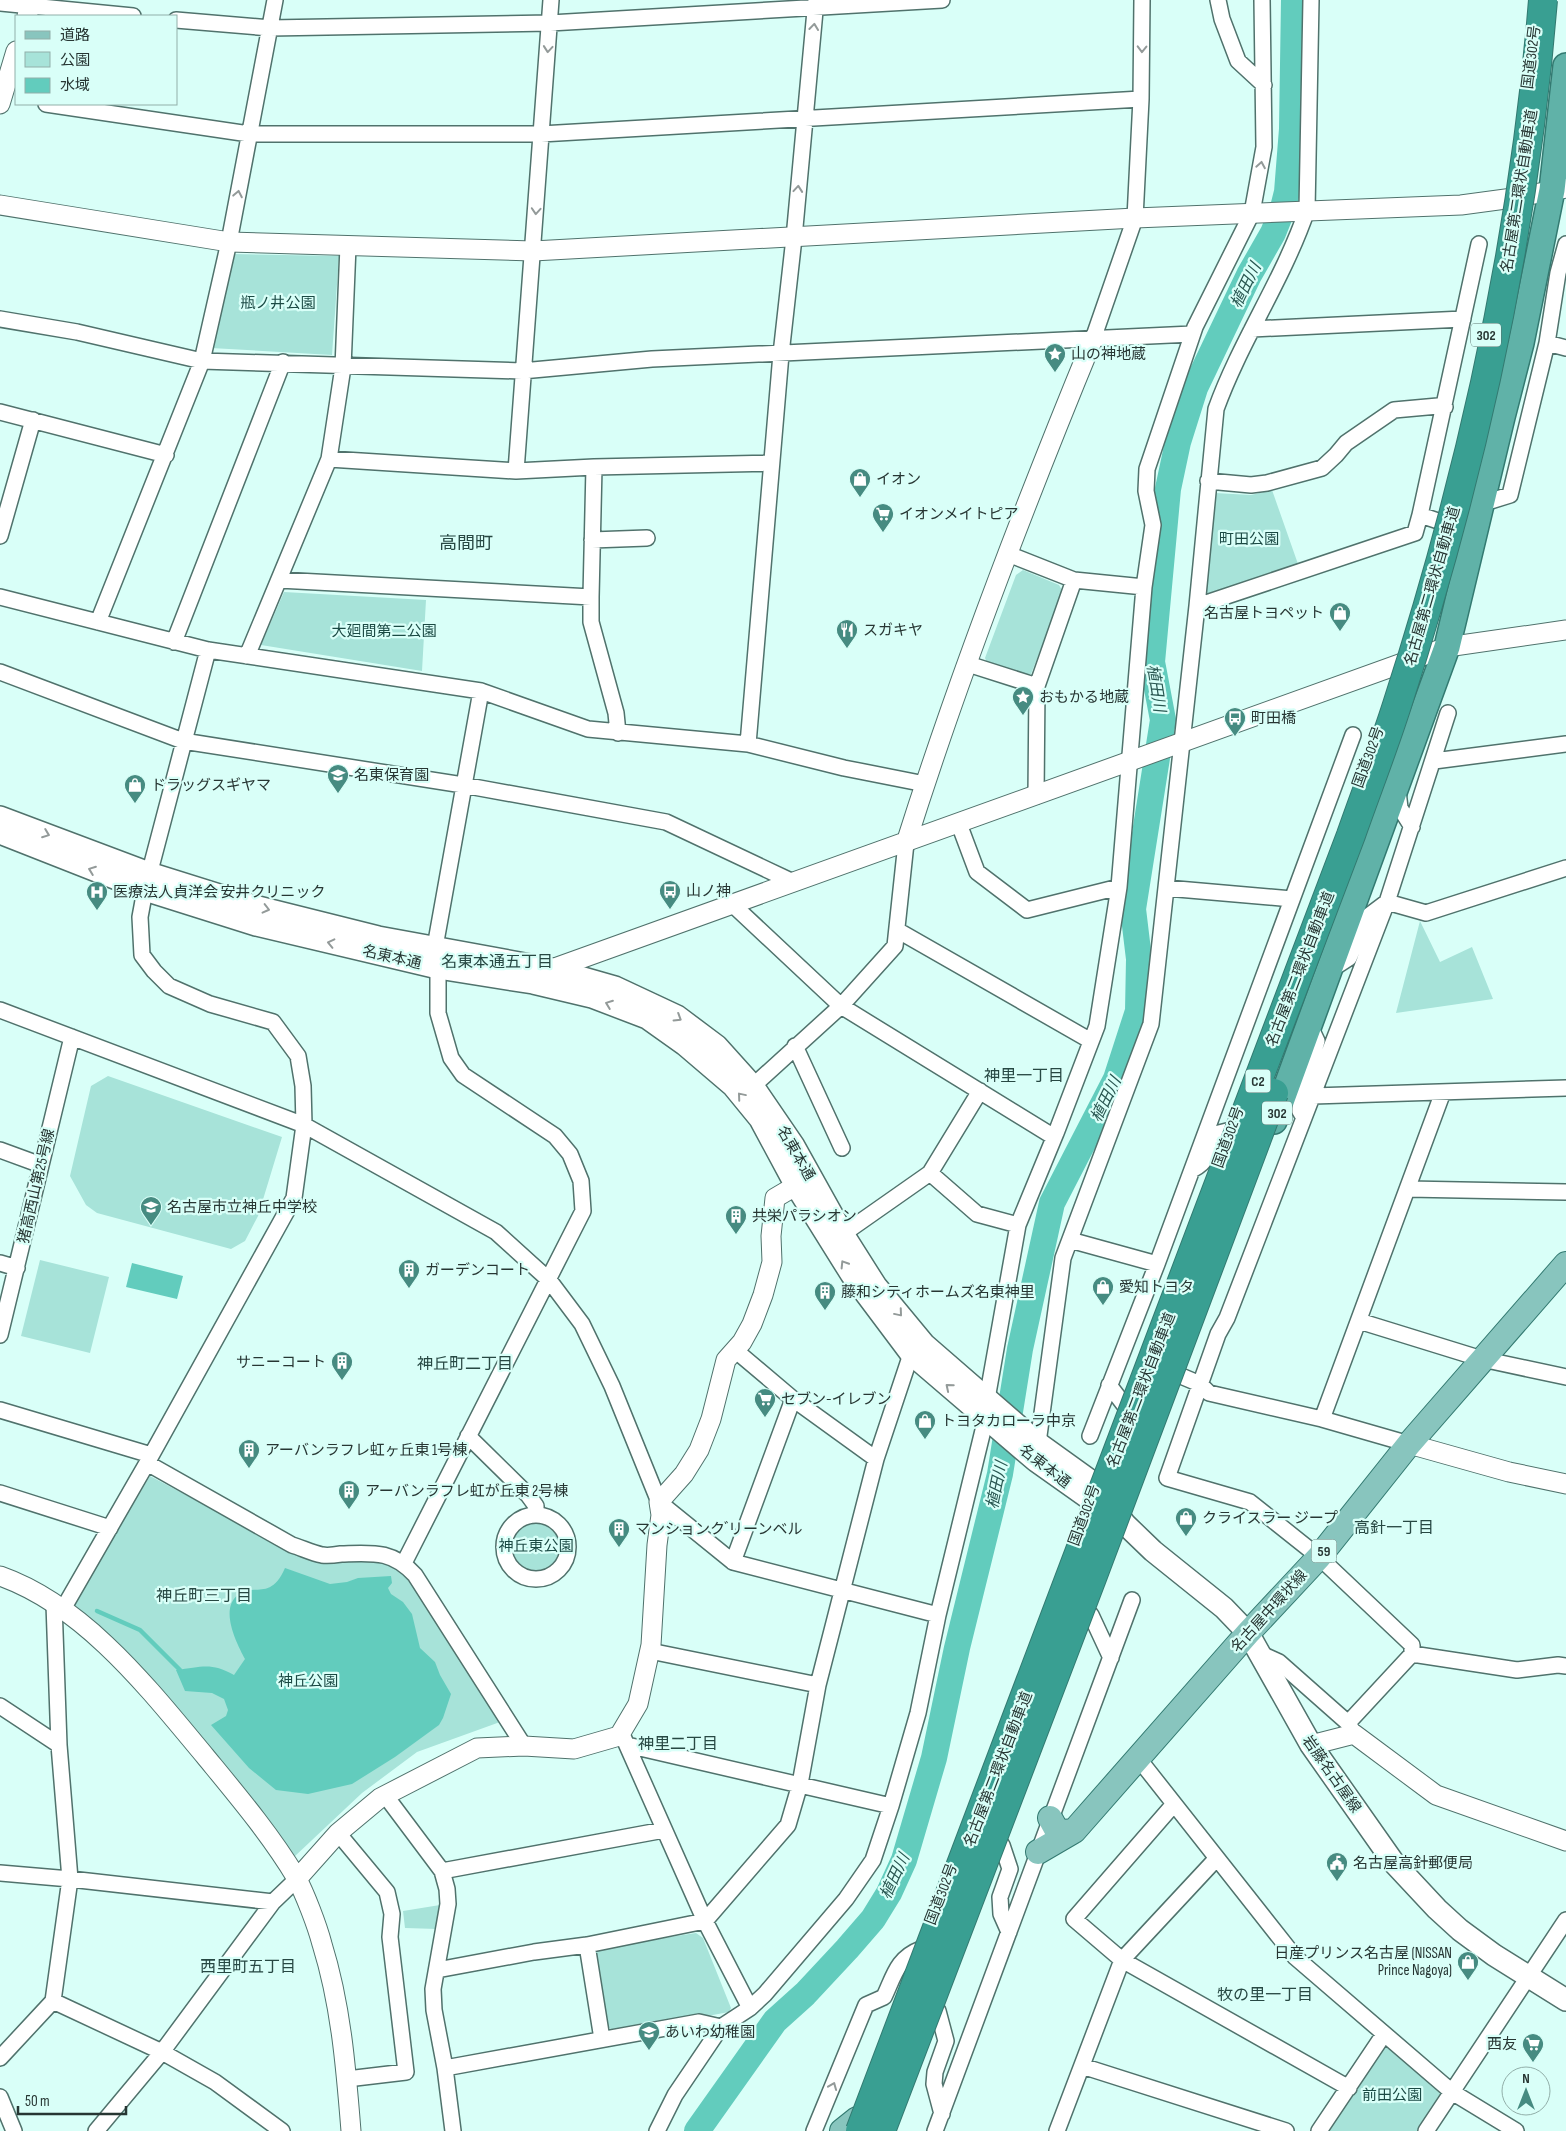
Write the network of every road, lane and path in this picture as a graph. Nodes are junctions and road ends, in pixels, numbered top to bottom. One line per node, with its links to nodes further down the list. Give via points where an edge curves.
1 (275, 0): 17 (street)
2 (551, 0): 16 (street)
3 (942, 0): 12 (street)
4 (1142, 0): 21 (street, one-way to 21)
5 (1218, 0): 20 (street, via 1238,60)
6 (1262, 0): 20 (street)
7 (1311, 0): 30 (street)
8 (1538, 0): 28 (highway, 国道302号 / 302)
9 (1542, 0): 236 (highway, 名古屋第二環状自動車道 / C2, bridge, via 1531,121 1494,338 1464,473 1397,706 1351,835)
10 (1561, 0): 244 (highway, 名古屋第二環状自動車道 / C2, bridge, via 1532,221 1510,343 1482,471 1414,709 1369,839 1096,1568)
11 (0, 3): 13 (street)
12 (816, 3): 16 (street); 24 (street, one-way to 12)
13 (29, 8): 14 (street)
14 (120, 15)
15 (178, 20): 17 (street)
16 (550, 23): 17 (street); 26 (street, one-way to 26)
17 (270, 28): 25 (street)
18 (15, 55): 22 (street)
19 (1566, 66): 27 (highway, 302)
20 (1264, 85): 31 (street, one-way to 20, via 1264,147)
21 (1141, 99): 24 (street); 32 (street)
22 (5, 100)
23 (53, 105): 25 (street)
24 (804, 120): 26 (street); 33 (street, one-way to 24)
25 (249, 134): 26 (street); 34 (street, one-way to 25)
26 (541, 134): 38 (street, one-way to 38)
27 (1559, 189): 28 (street); 39 (highway, 302)
28 (1513, 198): 30 (street, via 1461,205); 62 (highway, 国道302号 / 302, via 1471,411)
29 (0, 205): 34 (street)
30 (1303, 210): 31 (street); 42 (street, via 1296,241)
31 (1256, 213): 32 (street); 43 (street)
32 (1135, 218): 33 (street); 45 (street)
33 (794, 238): 38 (street); 47 (street)
34 (229, 242): 37 (street); 48 (street)
35 (1479, 244): 41 (street)
36 (1566, 244): 44 (street)
37 (348, 246): 38 (street); 50 (street)
38 (533, 251): 51 (street)
39 (1530, 300): 44 (street); 61 (highway, 302)
40 (0, 319): 48 (street, via 77,332)
41 (1463, 319): 42 (street); 52 (street)
42 (1252, 329): 60 (street, via 1216,409)
43 (1192, 334): 45 (street); 69 (street, via 1147,469 1146,491 1153,524)
44 (1548, 337): 46 (street); 61 (street, via 1510,495)
45 (1093, 338): 47 (street); 66 (street)
46 (1566, 348)
47 (780, 354): 51 (street, via 652,359); 57 (street)
48 (202, 360): 49 (street); 55 (street)
49 (283, 362): 50 (street); 75 (street)
50 (343, 366): 51 (street); 56 (street)
51 (522, 371): 59 (street)
52 (1444, 408): 60 (street, via 1394,410 1346,443 1322,468 1259,484); 62 (street)
53 (0, 412): 54 (street)
54 (33, 420): 55 (street); 63 (street)
55 (166, 455): 73 (street)
56 (329, 459): 59 (street); 67 (street)
57 (771, 463): 58 (street); 89 (street)
58 (594, 467): 59 (street); 65 (street)
59 (516, 471)
60 (1208, 481): 72 (street)
61 (1481, 504): 76 (highway, 302)
62 (1430, 518): 72 (street, via 1416,533); 79 (highway, 国道302号 / 302)
63 (0, 536)
64 (647, 538): 65 (street)
65 (592, 540): 71 (street)
66 (1008, 554): 68 (street); 80 (street)
67 (278, 580): 71 (street); 78 (street)
68 (1074, 580): 69 (street); 82 (street)
69 (1144, 587): 91 (street)
70 (0, 597): 73 (street)
71 (591, 597): 85 (street, via 591,622 616,713)
72 (1197, 606): 88 (street)
73 (98, 622): 75 (street)
74 (1566, 630): 76 (street)
75 (174, 642): 77 (street)
76 (1447, 647): 79 (street); 94 (highway, 302)
77 (208, 650): 78 (street); 87 (street)
78 (248, 656): 83 (street)
79 (1402, 663): 88 (street); 129 (highway, 国道302号 / 302)
80 (968, 664): 82 (street); 93 (street)
81 (0, 672): 87 (street)
82 (1037, 686): 96 (street)
83 (481, 691): 85 (street, via 588,728); 95 (street)
84 (1448, 714): 92 (street)
85 (618, 733): 89 (street)
86 (1352, 735): 107 (street)
87 (183, 742): 95 (street); 103 (street)
88 (1178, 743): 91 (street); 106 (street)
89 (748, 744): 93 (street)
90 (1566, 744): 92 (street)
91 (1135, 759): 96 (street); 105 (street)
92 (1434, 761): 99 (street)
93 (925, 784): 101 (street)
94 (1397, 784): 99 (street, via 1400,808); 114 (highway, 302)
95 (463, 785): 104 (street, via 666,822); 111 (street)
96 (1036, 796): 98 (street)
97 (0, 817): 103 (main road, 名東本通, one-way to 103)
98 (960, 824): 101 (street); 105 (street, via 977,872 1027,910)
99 (1412, 827): 108 (street)
100 (0, 833): 103 (main road, 名東本通, one-way to 100)
101 (906, 843): 104 (street); 110 (street)
102 (1566, 868): 108 (street, via 1426,913)
103 (147, 882): 111 (main road, 名東本通, one-way to 111, via 378,937); 112 (main road, 名東本通, one-way to 103, via 256,925); 128 (street, via 140,917 142,955 169,986 210,1004 273,1022 298,1056)
104 (792, 882): 109 (street)
105 (1119, 887): 120 (street)
106 (1166, 888): 107 (street); 141 (street, via 1151,1024)
107 (1292, 898): 134 (street)
108 (1386, 902): 114 (street, via 1367,917 1349,958); 126 (street)
109 (731, 903): 113 (street); 116 (street)
110 (897, 930): 116 (street, via 895,946); 120 (street)
111 (435, 947): 113 (main road, 名東本通)
112 (438, 968): 115 (main road, 名東本通); 146 (street, via 438,1013 451,1058 463,1075 555,1136 570,1154 581,1181 583,1210)
113 (552, 969): 115 (street); 122 (main road, 名東本通, one-way to 122, via 615,987 678,1016 717,1046)
114 (1328, 972): 118 (highway, 302)
115 (533, 983): 136 (main road, 名東本通, one-way to 115, via 733,1086 685,1045 647,1018 592,997)
116 (841, 1006): 121 (street); 124 (street)
117 (0, 1010): 119 (street)
118 (1310, 1024): 127 (street, via 1317,1041 1297,1106); 153 (highway, 302)
119 (72, 1037): 128 (street); 133 (street, 猪高西山第25号線)
120 (1091, 1041): 130 (street)
121 (796, 1046): 122 (street); 131 (street)
122 (753, 1086): 136 (main road, 名東本通, via 794,1146)
123 (1566, 1088): 125 (street)
124 (980, 1091): 130 (street); 135 (street)
125 (1443, 1092): 126 (street); 137 (street)
126 (1313, 1096): 127 (street)
127 (1304, 1118): 153 (street, via 1230,1308)
128 (304, 1124): 146 (street, via 496,1232); 164 (street, via 294,1198)
129 (1231, 1130): 134 (street, via 1215,1134 1209,1156); 156 (highway, 国道302号 / 302)
130 (1054, 1137): 139 (street)
131 (842, 1148)
132 (0, 1150): 133 (street)
133 (41, 1165): 145 (street, 猪高西山第25号線)
134 (1192, 1170): 143 (street)
135 (930, 1173): 139 (street, via 977,1214); 140 (street)
136 (803, 1182): 140 (main road, 名東本通); 149 (street, via 775,1198 772,1262 768,1278 752,1324); 150 (main road, 名東本通, one-way to 136, via 850,1274)
137 (1408, 1189): 138 (street); 147 (street)
138 (1566, 1192)
139 (1018, 1225): 157 (street)
140 (843, 1234): 157 (main road, 名東本通, one-way to 157, via 876,1286 924,1344)
141 (1070, 1240): 143 (street); 163 (street, via 1063,1258)
142 (0, 1263): 145 (street)
143 (1157, 1264): 154 (street)
144 (1566, 1264): 151 (main road, 名古屋中環状線 / 59)
145 (17, 1268): 148 (street, 猪高西山第25号線)
146 (549, 1280): 160 (street); 169 (street, via 582,1324 612,1386)
147 (1359, 1321): 151 (street); 159 (street)
148 (0, 1335)
149 (736, 1350): 155 (street); 169 (street, via 726,1360 711,1419 698,1450 684,1474)
150 (911, 1354): 157 (main road, 名東本通, one-way to 150); 165 (street)
151 (1482, 1359): 152 (street); 162 (main road, 名古屋中環状線 / 59)
152 (1566, 1377)
153 (1191, 1380): 159 (street, via 1209,1393); 171 (highway, 302); 173 (street, via 1167,1478 1250,1502)
154 (1110, 1385): 156 (street); 161 (street)
155 (792, 1399): 165 (street); 174 (street)
156 (1125, 1406): 167 (highway, 国道302号 / 302)
157 (987, 1409): 163 (main road, 名東本通); 180 (street)
158 (0, 1410): 164 (street)
159 (1322, 1419): 162 (street)
160 (468, 1436): 170 (street, via 528,1496 536,1506); 175 (street)
161 (1090, 1436)
162 (1409, 1444): 166 (street); 173 (main road, 名古屋中環状線 / 59)
163 (1037, 1452): 167 (main road, 名東本通)
164 (149, 1459): 172 (street); 175 (street, via 306,1550 323,1556 385,1554)
165 (876, 1459): 177 (street)
166 (1566, 1484)
167 (1092, 1492): 171 (main road, 名東本通); 216 (highway, 国道302号 / 302)
168 (0, 1493): 172 (street)
169 (659, 1502): 174 (street); 183 (street, via 661,1515)
170 (536, 1515): 170 (street, via 520,1519 508,1529 503,1547 508,1564 517,1574 537,1580 554,1574 566,1558 568,1544 563,1529 549,1518)
171 (1125, 1524): 181 (highway, 302); 182 (main road, 岩藤名古屋線, via 1153,1552 1224,1608)
172 (110, 1528): 179 (street)
173 (1319, 1557): 182 (main road, 名古屋中環状線 / 59); 184 (street, via 1412,1645)
174 (733, 1562): 177 (street)
175 (404, 1563): 193 (street, via 415,1575)
176 (0, 1576): 179 (street, via 20,1583)
177 (843, 1590): 180 (street); 187 (street)
178 (1132, 1600): 185 (street)
179 (59, 1607): 191 (street); 210 (street, via 105,1644 156,1696 272,1838)
180 (938, 1615): 198 (street, via 918,1713)
181 (1091, 1615): 185 (street); 204 (highway, 302)
182 (1253, 1643): 189 (street, via 1279,1662); 192 (main road, 岩藤名古屋線); 194 (main road, 名古屋中環状線 / 59)
183 (650, 1651): 187 (street); 190 (street, via 638,1704)
184 (1412, 1654): 186 (street, via 1517,1670); 189 (street)
185 (1111, 1658): 199 (street)
186 (1566, 1666)
187 (818, 1685): 195 (street)
188 (0, 1706): 191 (street)
189 (1351, 1728): 192 (street); 203 (street, via 1436,1795)
190 (624, 1739): 193 (street, via 619,1736 574,1749); 195 (street); 200 (street)
191 (59, 1745): 209 (street)
192 (1311, 1745): 219 (main road, 岩藤名古屋線, via 1394,1863 1437,1909 1494,1955)
193 (524, 1746): 196 (street, via 477,1748)
194 (1138, 1758): 197 (street); 201 (main road, 名古屋中環状線 / 59)
195 (800, 1784): 198 (street); 213 (street, via 788,1825)
196 (386, 1795): 202 (street); 207 (street)
197 (1174, 1804): 206 (street); 217 (street, via 1074,1919)
198 (891, 1806): 222 (street, via 873,1860 846,1899)
199 (1050, 1818): 201 (main road, via 1056,1829); 205 (street)
200 (664, 1830): 207 (street); 213 (street)
201 (1074, 1831): 205 (main road, 名古屋中環状線 / 59)
202 (338, 1833): 210 (street); 231 (street, via 387,1892 392,1914 390,1937 406,2072)
203 (1566, 1841)
204 (1002, 1845): 214 (street, via 1010,1869 1000,1897 1001,1914); 223 (highway, 302)
205 (1038, 1852): 214 (street)
206 (1217, 1858): 217 (street); 225 (street, via 1296,1957)
207 (442, 1871): 218 (street, via 448,1904)
208 (0, 1873): 209 (street)
209 (70, 1878): 211 (street); 221 (street)
210 (297, 1880): 211 (street); 231 (street, via 322,1943 337,2005)
211 (273, 1902): 227 (street)
212 (1566, 1920): 219 (street)
213 (705, 1921): 215 (street); 222 (street)
214 (1009, 1932): 235 (street)
215 (587, 1945): 218 (street); 226 (street)
216 (921, 1949): 236 (highway, 国道302号 / 302); 243 (street, one-way to 216, via 866,2005 884,1997 900,1962)
217 (1122, 1960): 229 (street); 232 (street)
218 (437, 1970): 230 (street, via 433,1989 434,2010)
219 (1529, 1976): 220 (main road, 岩藤名古屋線); 233 (street)
220 (1566, 2000)
221 (53, 2001): 227 (street); 228 (street)
222 (750, 2008): 224 (street)
223 (938, 2011): 235 (street, via 946,2041 934,2084); 245 (highway, 302)
224 (721, 2027): 226 (street, via 699,2022); 242 (street, via 675,2095)
225 (1384, 2034): 232 (street); 233 (street)
226 (602, 2039): 230 (street)
227 (162, 2052): 238 (street); 239 (street, via 215,2082)
228 (0, 2058)
229 (1082, 2066): 247 (street); 248 (street)
230 (445, 2068): 241 (street)
231 (346, 2079): 240 (street)
232 (1349, 2088): 249 (street)
233 (1452, 2092): 250 (street); 251 (street)
234 (0, 2097): 237 (street)
235 (942, 2114): 246 (street)
236 (853, 2128)
237 (14, 2131)
238 (96, 2131)
239 (280, 2131)
240 (351, 2131)
241 (453, 2131)
242 (657, 2131)
243 (814, 2131)
244 (881, 2131)
245 (892, 2131)
246 (935, 2131)
247 (1057, 2131)
248 (1286, 2131)
249 (1320, 2131)
250 (1426, 2131)
251 (1516, 2131)

